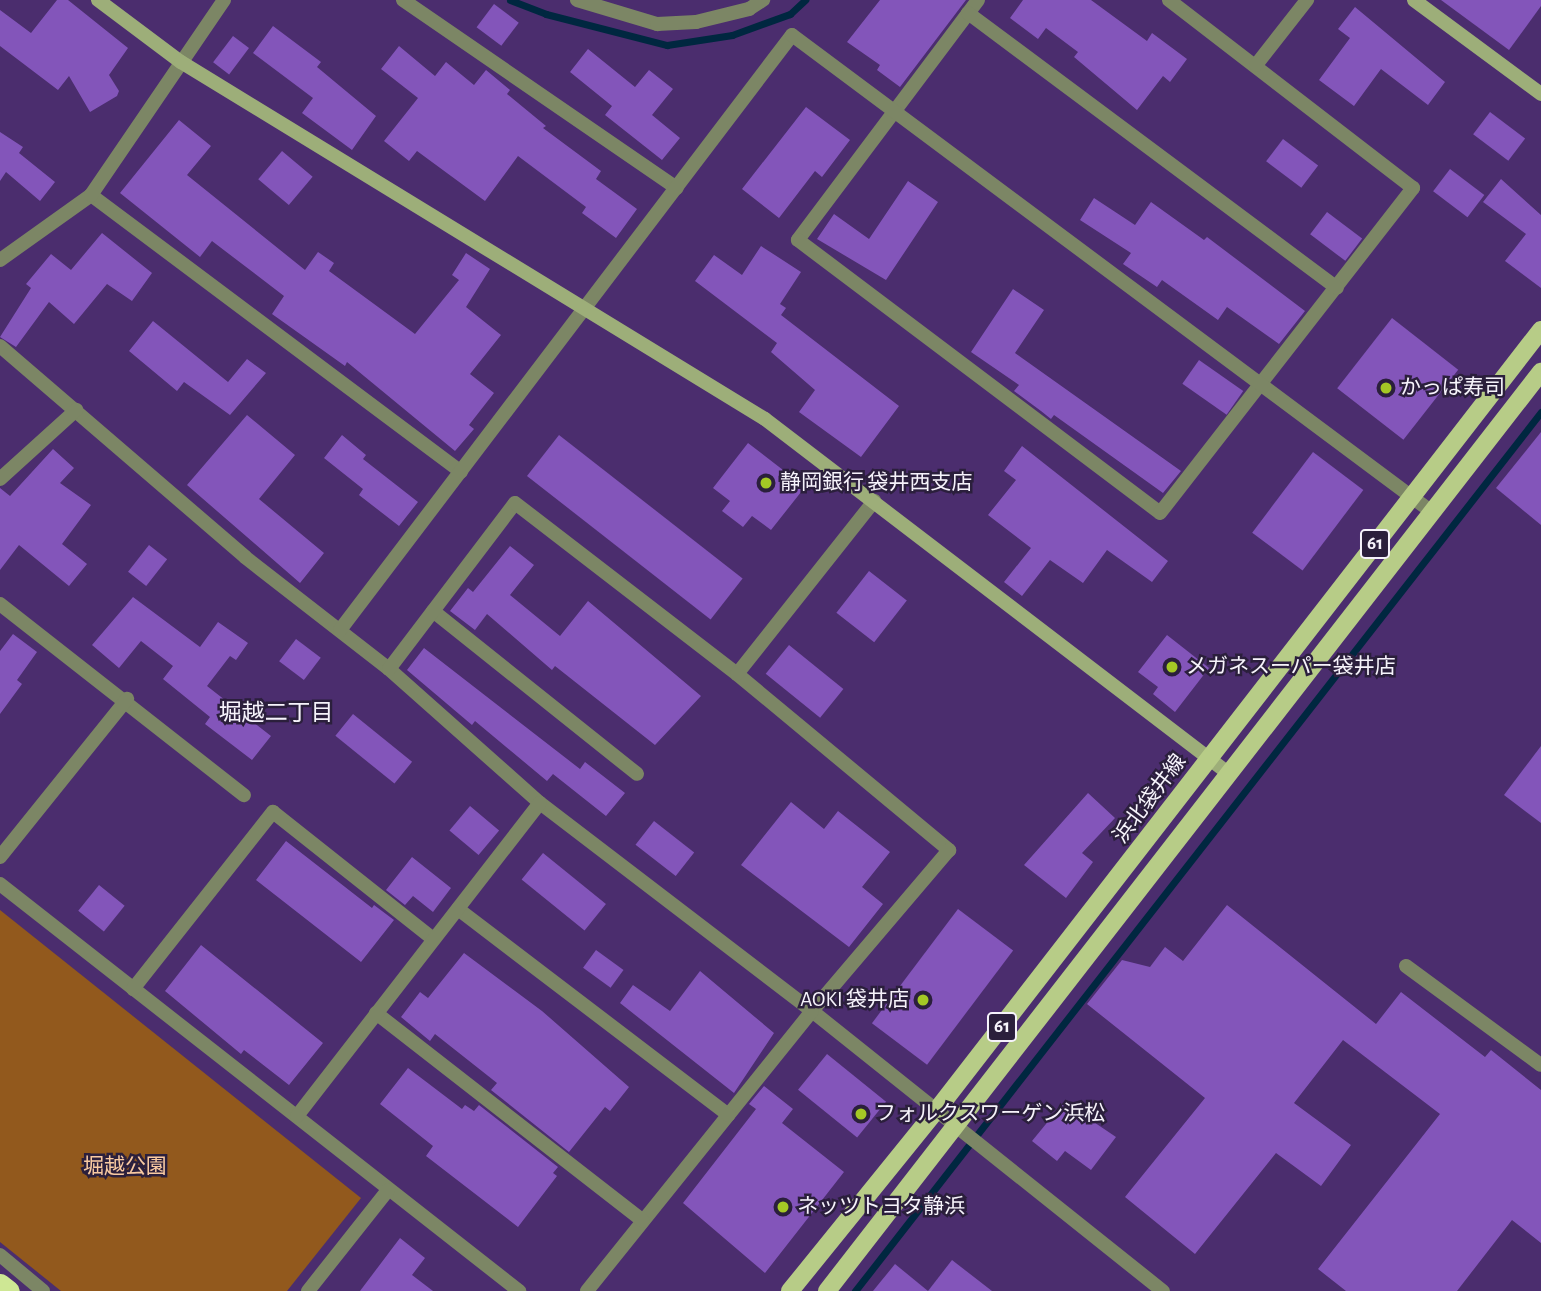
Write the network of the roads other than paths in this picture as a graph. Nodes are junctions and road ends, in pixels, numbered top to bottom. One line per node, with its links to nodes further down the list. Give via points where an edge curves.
1 (98, 0): 11 (street)
2 (223, 0): 11 (street)
3 (404, 0): 15 (street)
4 (577, 0): 5 (street, via 657,24 696,22 749,9)
5 (763, 0)
6 (978, 0): 10 (street)
7 (1169, 0): 12 (street)
8 (1307, 0): 12 (street)
9 (1414, 0): 13 (street)
10 (968, 13): 14 (street); 18 (street)
11 (181, 62): 16 (street); 19 (street)
12 (1256, 65): 18 (street, via 1413,188)
13 (1541, 94)
14 (893, 111): 15 (street, via 792,36); 23 (street); 23 (street, via 798,240 1160,513)
15 (677, 188): 19 (street)
16 (91, 195): 17 (street); 25 (street)
17 (0, 260)
18 (1337, 288): 23 (street)
19 (587, 309): 25 (street); 28 (street, via 765,419)
20 (1541, 330): 27 (main road, 浜北袋井線 / 61)
21 (0, 346): 24 (street)
22 (1541, 372): 29 (main road, 61)
23 (1262, 386): 27 (street)
24 (76, 410): 26 (street); 32 (street, via 245,557)
25 (461, 471): 32 (street)
26 (0, 479)
27 (1412, 497): 29 (street); 36 (main road, 浜北袋井線 / 61)
28 (874, 501): 34 (street); 36 (street)
29 (1432, 512): 37 (main road, 61)
30 (0, 604): 35 (street)
31 (433, 611): 33 (street); 34 (street, via 515,503); 38 (street)
32 (340, 630): 33 (street)
33 (389, 669): 40 (street)
34 (737, 674): 47 (street, via 949,850)
35 (127, 699): 39 (street); 41 (street)
36 (1209, 758): 37 (street); 50 (main road, 浜北袋井線 / 61)
37 (1228, 773): 53 (main road, 61)
38 (637, 774)
39 (244, 795)
40 (540, 803): 43 (street); 47 (street)
41 (0, 857)
42 (0, 884): 46 (street)
43 (458, 909): 44 (street); 51 (street)
44 (433, 939): 46 (street, via 273,812); 48 (street)
45 (1406, 966): 49 (street)
46 (133, 989): 52 (street)
47 (811, 1011): 50 (street); 51 (street)
48 (376, 1013): 52 (street); 55 (street)
49 (1541, 1065)
50 (936, 1111): 53 (street); 63 (main road, 浜北袋井線 / 61)
51 (728, 1115): 55 (street)
52 (297, 1116): 54 (street)
53 (956, 1127): 64 (main road, 61); 65 (street)
54 (388, 1190): 60 (street); 61 (street)
55 (643, 1221): 62 (street)
56 (0, 1255): 59 (street)
57 (0, 1284): 58 (highway)
58 (9, 1291)
59 (43, 1291)
60 (309, 1291)
61 (519, 1291)
62 (587, 1291)
63 (790, 1291)
64 (827, 1291)
65 (1163, 1291)

